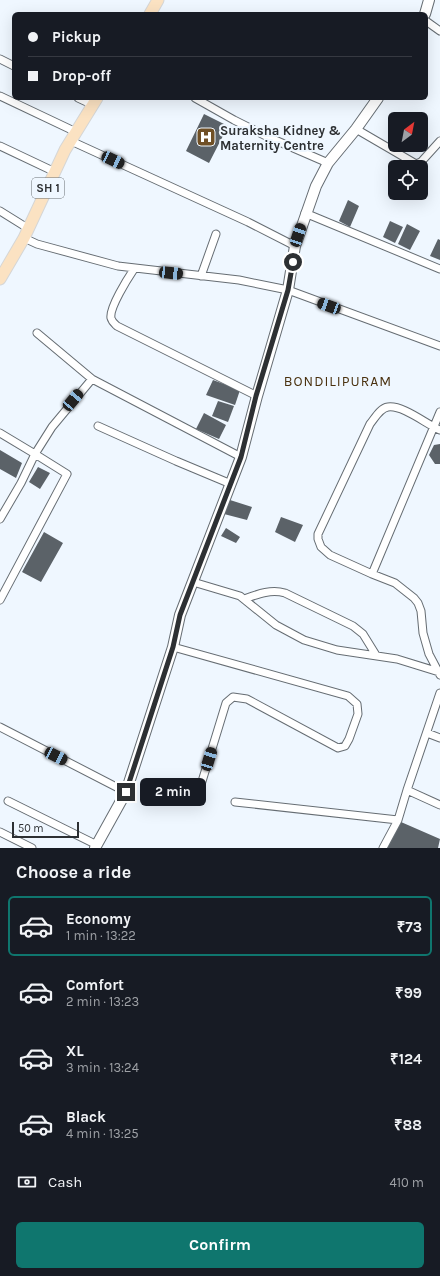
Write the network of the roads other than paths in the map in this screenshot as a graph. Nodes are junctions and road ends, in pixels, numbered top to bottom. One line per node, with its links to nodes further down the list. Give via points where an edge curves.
1 (158, 0): 3 (main road)
2 (429, 0): 4 (street)
3 (151, 12)
4 (426, 12)
5 (428, 22): 6 (street)
6 (440, 31)
7 (0, 59): 8 (street)
8 (12, 65)
9 (0, 96): 14 (street)
10 (199, 100): 17 (street, via 268,137)
11 (377, 100): 13 (street)
12 (95, 102): 14 (main road, SH 1)
13 (356, 129): 15 (street, via 416,164 421,162); 17 (street)
14 (73, 136): 18 (main road, SH 1); 23 (street)
15 (440, 141)
16 (0, 146): 18 (street)
17 (328, 163): 20 (street)
18 (55, 172): 21 (main road, SH 1)
19 (0, 211): 21 (street)
20 (306, 213): 23 (street); 25 (street)
21 (26, 234): 24 (street, via 37,244); 27 (main road, SH 1)
22 (216, 234): 26 (street)
23 (295, 246): 28 (street)
24 (134, 269): 26 (street); 32 (street, via 111,313 113,322)
25 (440, 269)
26 (201, 276): 28 (street)
27 (0, 279)
28 (288, 290): 30 (street); 32 (street)
29 (37, 333): 31 (street)
30 (440, 346)
31 (92, 379): 37 (street, via 52,427); 38 (street)
32 (256, 396): 38 (street)
33 (440, 412): 35 (street)
34 (98, 426): 39 (street)
35 (437, 428): 41 (street); 41 (street, via 399,408 387,407 378,413 370,424 318,534 320,544 330,555)
36 (0, 433): 37 (street)
37 (35, 454): 40 (street); 44 (street, via 67,474)
38 (241, 457): 39 (street)
39 (231, 484): 42 (street)
40 (0, 519)
41 (372, 574): 47 (street, via 395,583 418,602 429,654)
42 (193, 582): 43 (street, via 233,593); 45 (street, via 180,615)
43 (244, 599): 46 (street, via 276,625 300,638 326,647); 46 (street, via 269,591 285,593 353,626 363,634)
44 (0, 600)
45 (173, 647): 53 (street); 55 (street, via 348,696 358,704 358,714 350,739 345,746 338,748 247,699 233,697 226,703)
46 (376, 655): 47 (street)
47 (439, 673)
48 (440, 693): 50 (street)
49 (0, 727): 53 (street)
50 (427, 733): 51 (street); 52 (street)
51 (440, 738)
52 (407, 790): 57 (street); 58 (street)
53 (126, 792): 60 (street)
54 (8, 801): 60 (street)
55 (196, 801)
56 (235, 802): 58 (street)
57 (440, 805)
58 (398, 820): 62 (street)
59 (0, 832): 61 (street)
60 (96, 846)
61 (32, 848)
62 (383, 848)

